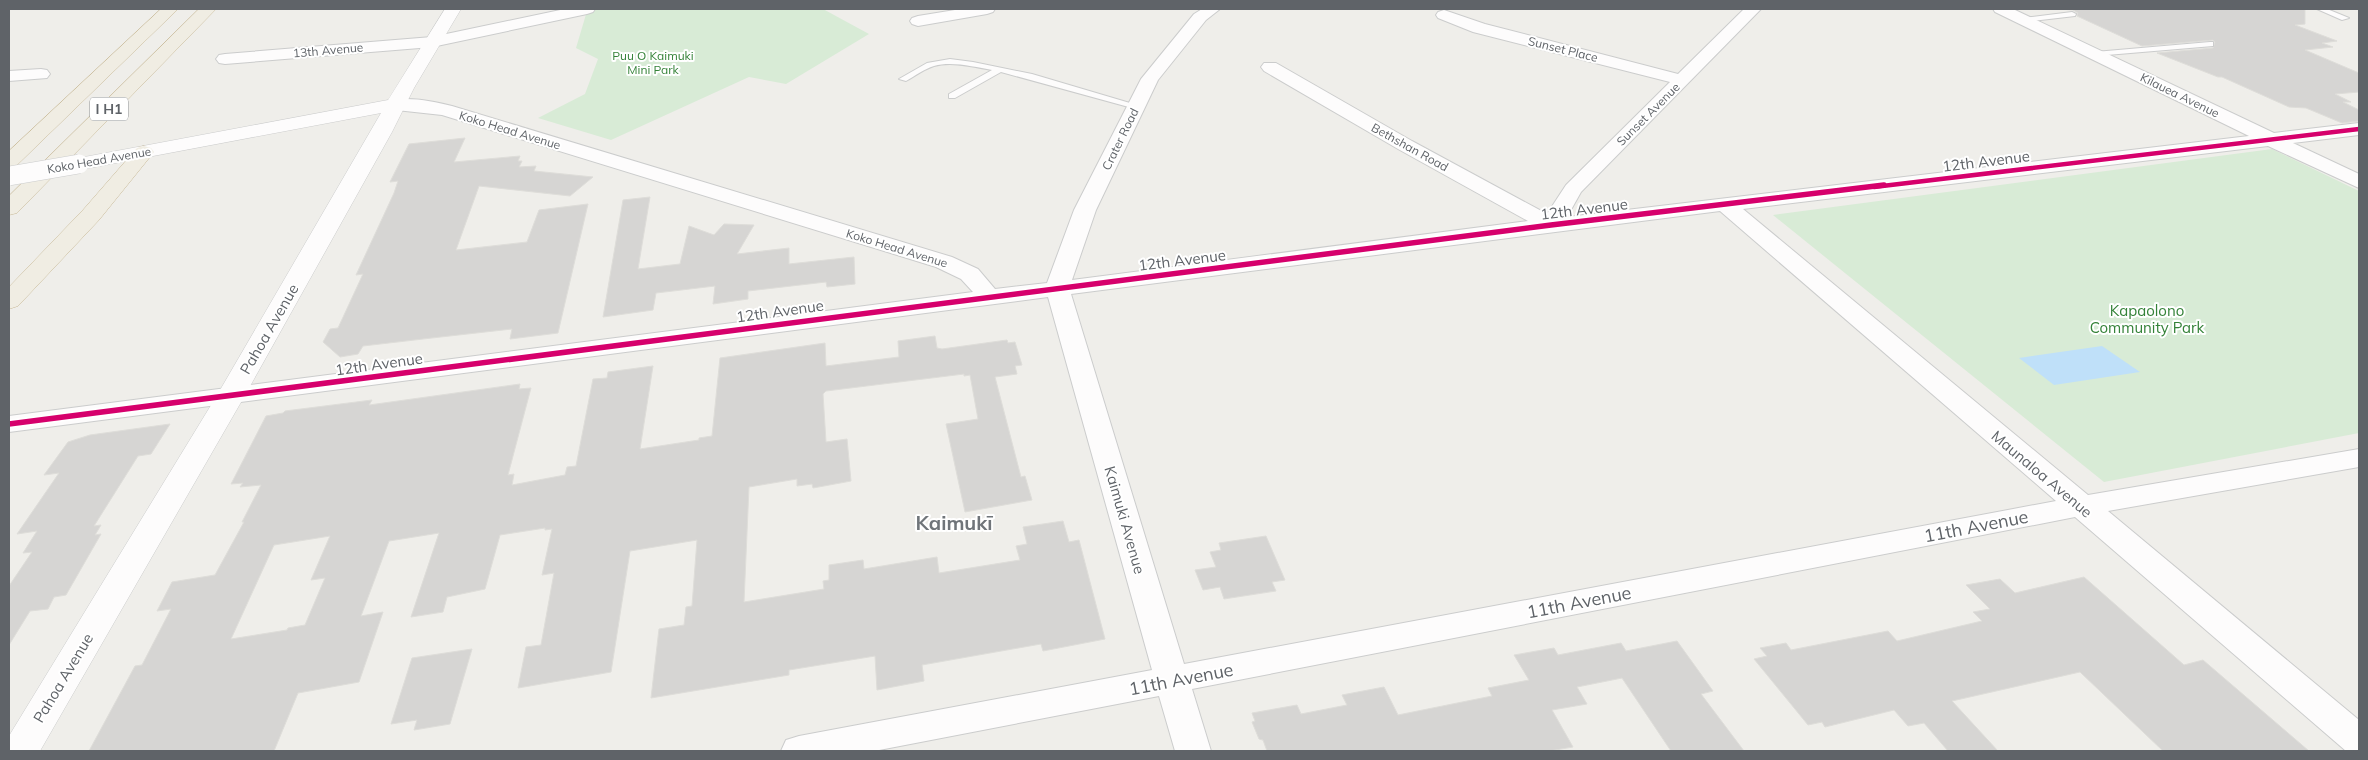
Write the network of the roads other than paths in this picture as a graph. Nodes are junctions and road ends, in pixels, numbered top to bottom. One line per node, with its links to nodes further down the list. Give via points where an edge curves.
1 (170, 9): 31 (highway, I H1)
2 (208, 9): 35 (highway, I H1)
3 (453, 9): 15 (street, Pahoa Avenue)
4 (587, 9): 15 (street, 13th Avenue)
5 (987, 9): 14 (street)
6 (1753, 9): 24 (street, Sunset Avenue)
7 (2001, 9): 13 (street, Kilauea Avenue)
8 (2321, 9): 12 (lane)
9 (1200, 11): 27 (street, Crater Road, via 1150,79)
10 (2072, 14): 13 (lane)
11 (1444, 15): 24 (street, Sunset Place, via 1479,28)
12 (2345, 18)
13 (2023, 20): 17 (street, Kilauea Avenue)
14 (918, 21)
15 (432, 42): 18 (street, 13th Avenue); 26 (street, Pahoa Avenue)
16 (2210, 44): 17 (lane)
17 (2095, 54): 29 (street, Kilauea Avenue)
18 (225, 59)
19 (1270, 67): 36 (street, Bethshan Road)
20 (999, 70): 23 (lane, via 954,61 934,63); 25 (lane); 27 (lane)
21 (41, 74): 22 (street)
22 (9, 76)
23 (903, 79)
24 (1682, 80): 36 (street, Sunset Avenue, via 1574,189)
25 (952, 96)
26 (394, 105): 30 (street, Koko Head Avenue); 38 (street, Koko Head Avenue, via 430,107 460,114 944,262 974,276); 40 (street, Pahoa Avenue, via 382,132)
27 (1136, 106): 37 (street, Crater Road, via 1085,210)
28 (2359, 129): 29 (street, 12th Avenue)
29 (2272, 140): 33 (street, Kilauea Avenue); 34 (street, 12th Avenue)
30 (144, 152): 32 (street, Koko Head Avenue, bridge); 39 (highway, via 91,215)
31 (9, 162)
32 (9, 176)
33 (2359, 182)
34 (1726, 205): 36 (street, 12th Avenue); 43 (street, Maunaloa Avenue)
35 (9, 208)
36 (1551, 225): 37 (street, 12th Avenue)
37 (1057, 288): 38 (street, 12th Avenue); 44 (street, Kaimuki Avenue)
38 (987, 296): 40 (street, 12th Avenue)
39 (9, 301)
40 (230, 396): 41 (street, 12th Avenue); 46 (street, Pahoa Avenue)
41 (9, 424)
42 (2359, 458): 43 (street, 11th Avenue)
43 (2080, 506): 44 (street, 11th Avenue); 45 (street, Maunaloa Avenue)
44 (1172, 681): 47 (street, 11th Avenue); 48 (street, Kaimuki Avenue)
45 (2359, 741)
46 (20, 751)
47 (799, 751)
48 (1193, 751)

